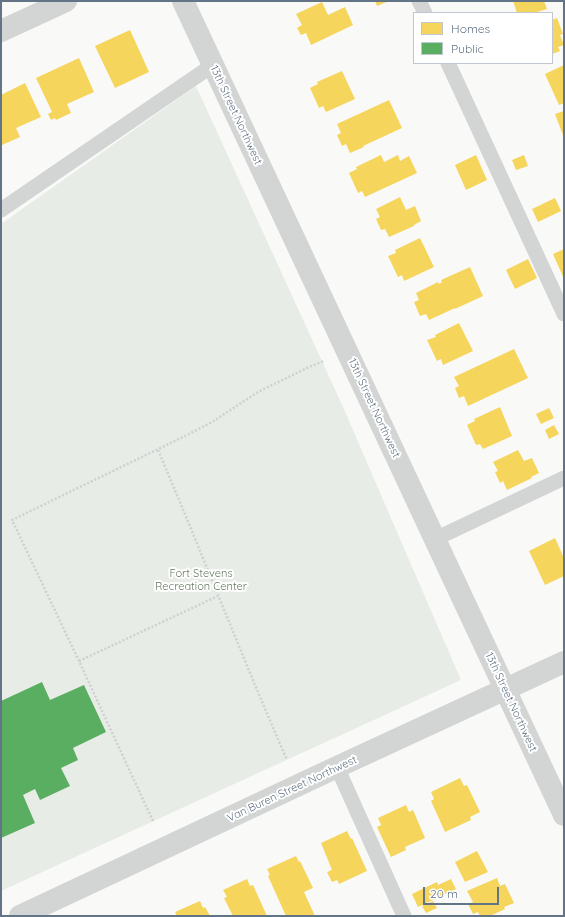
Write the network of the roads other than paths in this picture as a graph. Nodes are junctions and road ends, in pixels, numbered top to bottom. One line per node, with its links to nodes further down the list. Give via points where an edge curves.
1 (66, 1): 5 (street)
2 (183, 1): 6 (street, 13th Street Northwest)
3 (419, 1): 4 (lane)
4 (424, 12)
5 (1, 31)
6 (213, 64): 8 (lane); 11 (street, 13th Street Northwest)
7 (448, 64): 9 (lane)
8 (1, 210)
9 (564, 314)
10 (564, 478): 11 (lane)
11 (435, 539): 13 (street, 13th Street Northwest)
12 (564, 662): 13 (street, Van Buren Street Northwest)
13 (506, 690): 14 (street, Van Buren Street Northwest); 15 (street, 13th Street Northwest)
14 (337, 767): 16 (street, Van Buren Street Northwest); 17 (lane)
15 (564, 815)
16 (20, 916)
17 (404, 916)

